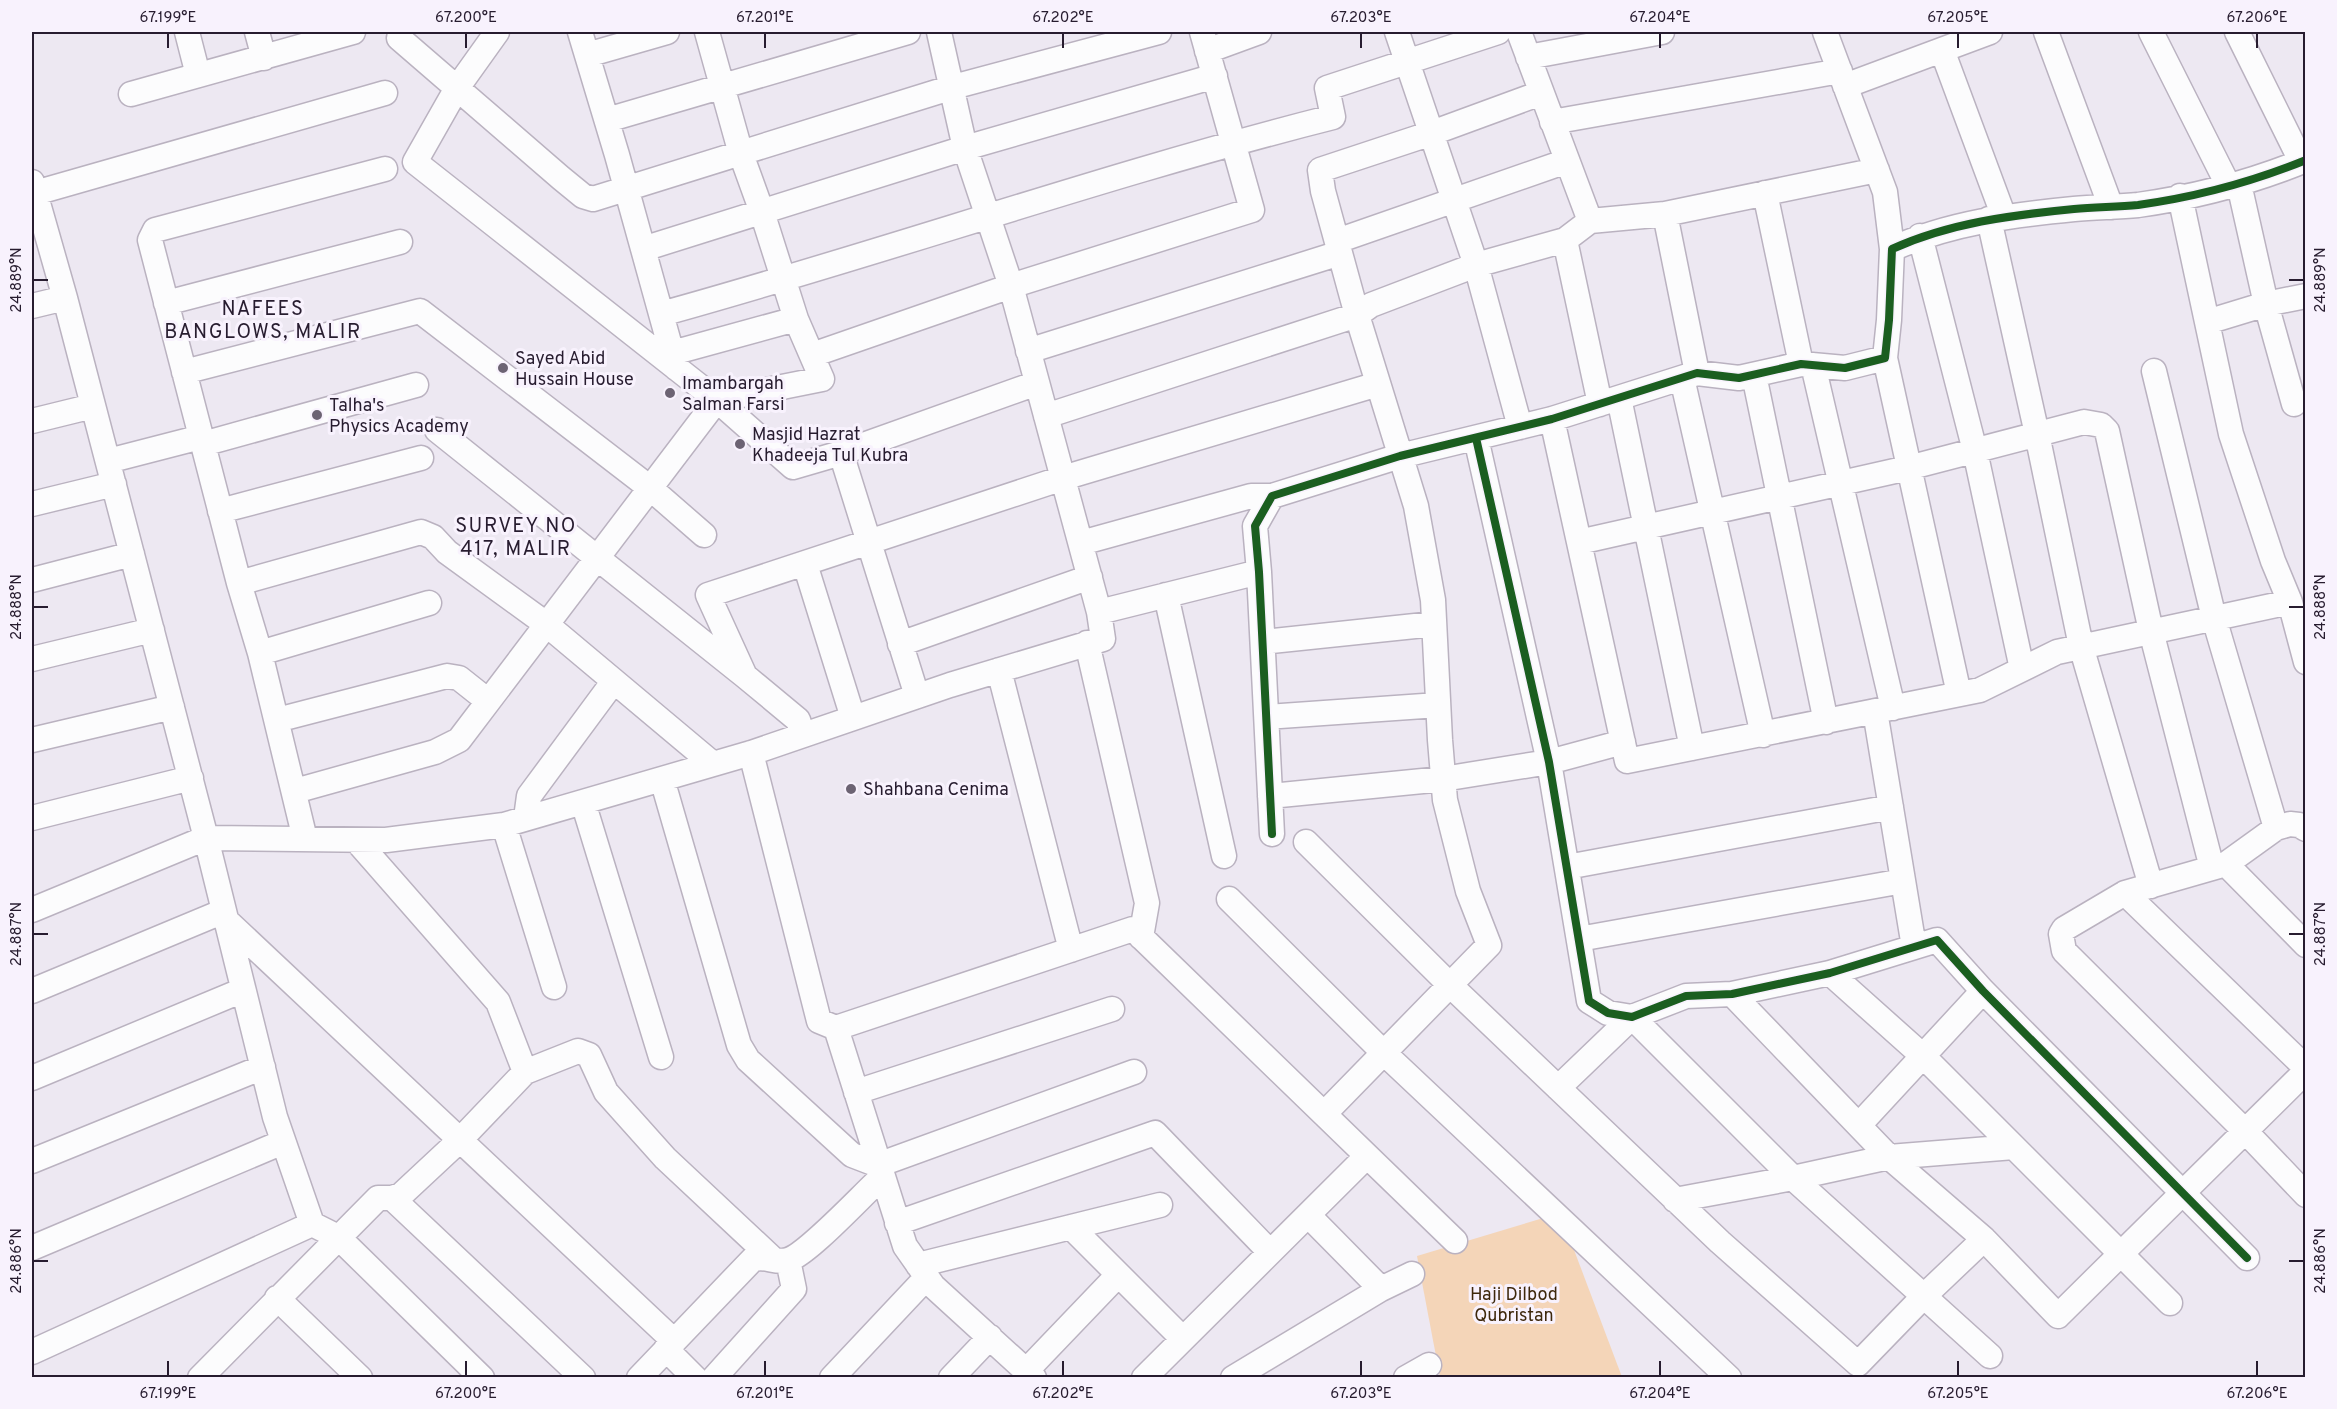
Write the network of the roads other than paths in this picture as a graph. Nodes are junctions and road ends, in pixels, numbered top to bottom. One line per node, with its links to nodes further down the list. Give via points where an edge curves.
1 (187, 32): 28 (street)
2 (257, 32): 26 (street)
3 (353, 32): 26 (street)
4 (497, 32): 33 (street)
5 (580, 32): 24 (street)
6 (668, 32): 24 (street)
7 (707, 32): 31 (street)
8 (908, 32): 31 (street)
9 (939, 32): 32 (street)
10 (1159, 32): 32 (street)
11 (1259, 32): 22 (street)
12 (1397, 32): 27 (street)
13 (1498, 32): 27 (street)
14 (1519, 32): 25 (street)
15 (1662, 32): 25 (street)
16 (1825, 32): 30 (street)
17 (1990, 32): 23 (street)
18 (2046, 32): 53 (street)
19 (2151, 32): 47 (street)
20 (2238, 32): 44 (street)
21 (399, 38): 33 (street)
22 (1205, 41): 29 (street)
23 (1942, 50): 30 (street); 57 (street)
24 (587, 55): 37 (street)
25 (1528, 57): 35 (street)
26 (264, 58): 28 (street)
27 (1408, 62): 39 (street); 40 (street, via 1327,88 1333,117)
28 (198, 75): 36 (street)
29 (1215, 76): 40 (street); 41 (street)
30 (1842, 78): 38 (street); 46 (street)
31 (723, 87): 37 (street); 42 (street)
32 (953, 87): 41 (street); 42 (street)
33 (457, 88): 49 (street, via 583,196 593,199); 80 (street, via 415,162)
34 (385, 93): 48 (street)
35 (1541, 93): 38 (street); 39 (street)
36 (131, 94)
37 (607, 120): 49 (street)
38 (1552, 122): 43 (street)
39 (1432, 133): 52 (street); 62 (street, via 1320,170)
40 (1233, 142): 56 (street); 67 (street, via 1252,210)
41 (965, 148): 54 (street); 56 (street)
42 (741, 154): 49 (street); 54 (street)
43 (1567, 161): 52 (street); 58 (street)
44 (2303, 161): 47 (street)
45 (385, 169): 70 (street, via 154,230 150,240)
46 (1876, 170): 50 (street); 64 (street, via 1885,192)
47 (2234, 185): 51 (street); 71 (street)
48 (33, 187): 69 (street)
49 (627, 189): 63 (street)
50 (1765, 193): 55 (street); 81 (street)
51 (2180, 196): 53 (street); 76 (street)
52 (1455, 201): 62 (street); 65 (street)
53 (2111, 207): 57 (street)
54 (762, 212): 63 (street); 66 (street)
55 (1665, 213): 58 (street); 85 (street)
56 (989, 216): 66 (street); 67 (street)
57 (1997, 218): 59 (street); 98 (street)
58 (1590, 221): 60 (street)
59 (1920, 236): 64 (street); 101 (street)
60 (1565, 240): 65 (street); 90 (street)
61 (400, 242): 70 (street)
62 (1338, 247): 74 (street); 77 (street)
63 (643, 249): 73 (street)
64 (1892, 249): 79 (street)
65 (1476, 265): 74 (street, via 1371,305); 96 (street)
66 (783, 280): 73 (street); 75 (street)
67 (1011, 286): 77 (street); 78 (street)
68 (2306, 296): 71 (street)
69 (65, 298): 72 (street); 92 (street)
70 (166, 303): 83 (street)
71 (2266, 304): 76 (street); 91 (street)
72 (32, 306)
73 (661, 314): 80 (street)
74 (1357, 315): 87 (street); 93 (street)
75 (796, 319): 78 (street); 80 (street)
76 (2207, 322): 129 (street, via 2231,434 2272,561)
77 (1028, 351): 86 (street)
78 (812, 354): 89 (street, via 822,379)
79 (1885, 358): 81 (street, via 1845,368); 106 (street)
80 (674, 360): 89 (street)
81 (1807, 364): 84 (street); 108 (street)
82 (2154, 370): 132 (street)
83 (184, 372): 100 (street); 110 (street, via 420,311)
84 (1754, 375): 85 (street); 112 (street)
85 (1689, 376): 90 (street); 115 (street)
86 (1037, 383): 93 (street); 102 (street)
87 (1378, 384): 103 (street); 107 (street)
88 (416, 385): 100 (street)
89 (717, 400): 102 (street, via 793,467); 110 (street)
90 (1609, 401): 94 (street); 116 (street)
91 (2294, 404)
92 (93, 406): 95 (street); 105 (street)
93 (1046, 416): 107 (street)
94 (1551, 419): 96 (street); 118 (street)
95 (32, 421)
96 (1520, 427): 99 (street)
97 (437, 430): 122 (street)
98 (2037, 434): 101 (street); 136 (street, via 2084,422 2101,424 2108,431); 140 (street)
99 (1476, 438): 103 (street); 164 (street)
100 (202, 440): 105 (street); 114 (street)
101 (1975, 451): 106 (street); 144 (street)
102 (841, 453): 119 (street)
103 (1400, 456): 111 (street); 134 (street, via 1416,506)
104 (421, 458): 114 (street)
105 (108, 460): 109 (street)
106 (1908, 468): 108 (street); 148 (street)
107 (1063, 478): 119 (street); 120 (street)
108 (1840, 482): 112 (street); 153 (street)
109 (114, 484): 113 (street); 121 (street)
110 (650, 488): 117 (street); 122 (street)
111 (1272, 496): 120 (street, via 1251,496); 124 (street, via 1255,526)
112 (1779, 496): 115 (street); 157 (street)
113 (32, 504)
114 (220, 511): 127 (street)
115 (1713, 513): 116 (street); 159 (street)
116 (1646, 527): 118 (street); 162 (street)
117 (704, 535)
118 (1579, 542): 161 (street)
119 (868, 543): 123 (street); 139 (street)
120 (1081, 543): 125 (street)
121 (132, 554): 126 (street); 135 (street)
122 (598, 557): 133 (street); 146 (street)
123 (804, 564): 146 (street, via 708,595); 155 (street)
124 (1259, 572): 128 (street); 137 (street)
125 (1090, 577): 131 (street); 139 (street)
126 (32, 580)
127 (239, 583): 133 (street, via 421,532 433,537 447,552); 141 (street)
128 (1166, 595): 131 (street); 182 (street)
129 (2290, 602): 132 (street); 143 (street)
130 (429, 603): 141 (street)
131 (1099, 612): 138 (street, via 1103,639)
132 (2214, 618): 136 (street); 175 (street)
133 (546, 624): 147 (street); 150 (street)
134 (1434, 624): 137 (street); 151 (street)
135 (152, 630): 142 (street); 152 (street)
136 (2151, 631): 140 (street); 183 (street)
137 (1263, 642): 154 (street)
138 (1087, 643): 145 (street); 191 (street, via 1148,903)
139 (900, 644): 149 (street)
140 (2081, 646): 144 (street, via 2057,652); 186 (street)
141 (260, 653): 156 (street)
142 (32, 659)
143 (2306, 662)
144 (2022, 669): 148 (street, via 1980,690)
145 (999, 670): 149 (street); 195 (street)
146 (746, 676): 158 (street, via 798,720)
147 (614, 681): 165 (street); 174 (street, via 529,796)
148 (1959, 694): 153 (street)
149 (917, 696): 155 (street)
150 (489, 701): 156 (street, via 459,678 447,676); 169 (street, via 459,740 435,752)
151 (1438, 705): 154 (street); 168 (street)
152 (172, 706): 160 (street); 166 (street)
153 (1884, 709): 157 (street); 172 (street)
154 (1266, 717): 170 (street)
155 (854, 718): 158 (street)
156 (277, 720): 169 (street)
157 (1826, 722): 159 (street)
158 (803, 735): 163 (street)
159 (1763, 735): 162 (street)
160 (32, 740)
161 (1623, 742): 162 (street, via 1627,761); 164 (street)
162 (1692, 748)
163 (750, 753): 165 (street); 205 (street, via 819,1021)
164 (1549, 762): 168 (street); 184 (street)
165 (713, 764): 167 (street)
166 (191, 778): 173 (street); 178 (street)
167 (662, 778): 171 (street); 225 (street, via 739,1045 748,1060 852,1155)
168 (1443, 778): 170 (street); 197 (street, via 1468,891 1490,945)
169 (295, 791): 179 (street)
170 (1270, 796): 177 (street)
171 (583, 802): 174 (street); 207 (street)
172 (1891, 807): 184 (street); 185 (street)
173 (32, 818)
174 (515, 822): 180 (street, via 386,840); 198 (street)
175 (2276, 828): 176 (street, via 2290,824); 183 (street)
176 (2306, 829)
177 (1272, 834)
178 (206, 838): 179 (street); 189 (street); 190 (street)
179 (305, 839): 180 (street)
180 (356, 840): 211 (street, via 498,1002)
181 (1306, 842): 197 (street)
182 (1224, 856)
183 (2219, 866): 186 (street); 193 (street)
184 (1567, 867): 192 (street)
185 (1903, 881): 192 (street); 194 (street)
186 (2151, 885): 187 (street)
187 (2125, 893): 210 (street); 218 (street, via 2064,929 2064,951)
188 (1229, 899): 206 (street)
189 (32, 910)
190 (226, 916): 199 (street); 200 (street); 219 (street)
191 (1141, 937): 195 (street, via 1133,929); 216 (street)
192 (1579, 939): 204 (street, via 1589,1001 1608,1013)
193 (2306, 945)
194 (1914, 947): 196 (street); 201 (street, via 1937,940)
195 (1071, 950): 205 (street)
196 (1830, 973): 202 (street); 208 (street)
197 (1450, 985): 206 (street); 214 (street)
198 (554, 987)
199 (243, 990): 209 (street); 213 (street)
200 (32, 991)
201 (1983, 991): 208 (street); 227 (street)
202 (1732, 994): 204 (street, via 1686,996); 217 (street)
203 (1112, 1009): 215 (street)
204 (1632, 1017): 214 (street); 226 (street)
205 (836, 1028): 215 (street)
206 (1384, 1053): 216 (street); 270 (street)
207 (661, 1057)
208 (1924, 1057): 217 (street); 221 (street)
209 (262, 1067): 220 (street); 224 (street)
210 (2306, 1070): 218 (street)
211 (525, 1072): 219 (street); 243 (street, via 578,1051 589,1055 606,1092 665,1158)
212 (1134, 1072): 225 (street)
213 (32, 1078)
214 (1558, 1088): 230 (street)
215 (856, 1092): 225 (street)
216 (1323, 1114): 222 (street)
217 (1859, 1125): 223 (street)
218 (2245, 1131): 227 (street); 228 (street)
219 (460, 1140): 229 (street, via 401,1195); 253 (street)
220 (283, 1142): 234 (street); 239 (street)
221 (2014, 1147): 223 (street); 241 (street)
222 (1367, 1156): 232 (street); 238 (street)
223 (1889, 1157): 226 (street); 237 (street)
224 (32, 1161)
225 (880, 1171): 233 (street); 243 (street, via 806,1249)
226 (1793, 1178): 230 (street); 248 (street)
227 (2182, 1194): 241 (street); 242 (street)
228 (2306, 1195)
229 (392, 1198): 236 (street, via 378,1198); 261 (street)
230 (1675, 1200): 248 (street, via 1858,1364)
231 (1160, 1205): 235 (street)
232 (1308, 1215): 240 (street); 247 (street)
233 (897, 1222): 240 (street, via 1155,1133); 244 (street, via 905,1246)
234 (312, 1224): 236 (street); 254 (street)
235 (1071, 1227): 244 (street); 246 (street)
236 (338, 1237): 249 (street); 260 (street)
237 (1984, 1239): 241 (street, via 2058,1316); 248 (street)
238 (1455, 1241)
239 (32, 1248)
240 (1270, 1252): 252 (street)
241 (2121, 1254): 250 (street)
242 (2247, 1258)
243 (781, 1260): 253 (street, via 752,1260); 264 (street, via 794,1289)
244 (922, 1271): 251 (street, via 933,1286); 265 (street)
245 (1412, 1274): 247 (street)
246 (1118, 1275): 252 (street); 258 (street)
247 (1381, 1289): 268 (street)
248 (1923, 1297): 255 (street)
249 (278, 1298): 257 (street); 259 (street)
250 (2170, 1303)
251 (990, 1337): 258 (street); 266 (street)
252 (1183, 1339): 267 (street)
253 (670, 1345): 262 (street); 263 (street)
254 (32, 1349)
255 (1990, 1356)
256 (1429, 1365): 269 (street)
257 (215, 1372)
258 (1031, 1374)
259 (360, 1377)
260 (482, 1377)
261 (583, 1377)
262 (639, 1377)
263 (695, 1377)
264 (714, 1377)
265 (832, 1377)
266 (951, 1377)
267 (1144, 1377)
268 (1233, 1377)
269 (1406, 1377)
270 (1729, 1377)

